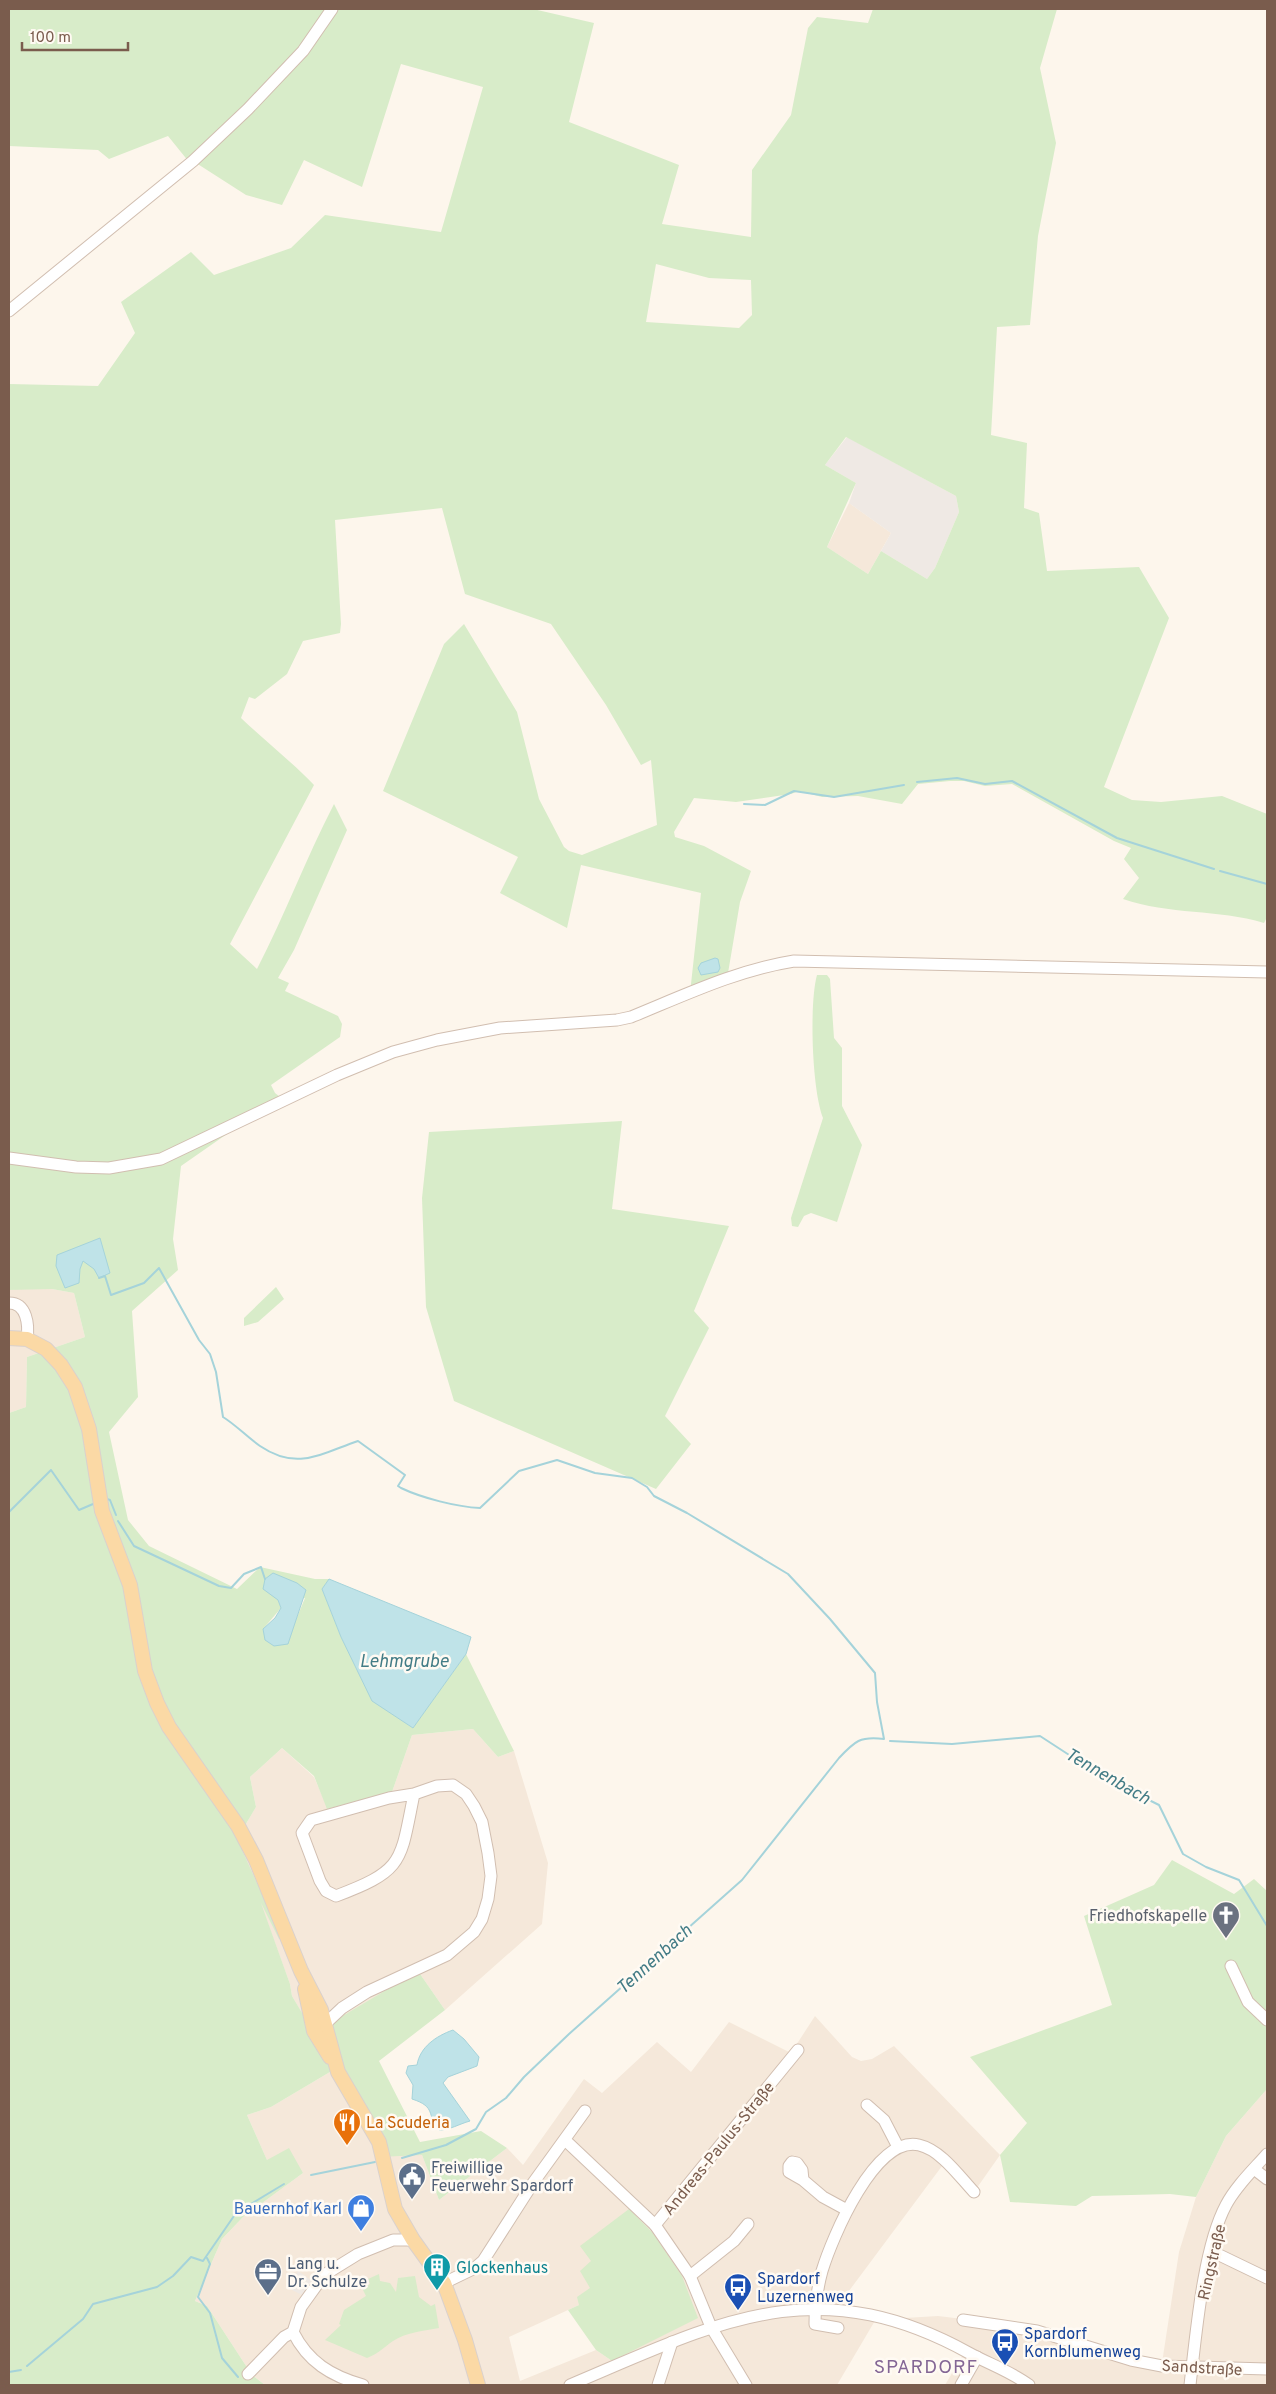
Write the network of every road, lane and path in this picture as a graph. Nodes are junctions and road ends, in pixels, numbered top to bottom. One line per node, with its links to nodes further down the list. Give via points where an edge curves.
1 (332, 9): 2 (street, via 303,51 200,154)
2 (9, 311)
3 (1267, 972): 4 (street, via 785,963 739,974 632,1017 500,1028 393,1052 337,1075 161,1159 109,1168 76,1168)
4 (9, 1158)
5 (9, 1303): 7 (street, via 22,1309 28,1328)
6 (9, 1338): 7 (main road)
7 (27, 1339): 10 (main road, via 53,1355 74,1388 88,1428 105,1523 130,1585 145,1671 152,1691 169,1727 238,1826 270,1892)
8 (414, 1794): 8 (street, via 311,1820 304,1827 304,1843 326,1891 336,1896 379,1878 394,1867 405,1842); 10 (street, via 436,1786 453,1785 466,1794 474,1806 486,1838 491,1876 482,1919 468,1938 447,1955)
9 (1231, 1966): 11 (street, via 1248,2002)
10 (317, 2018): 23 (main road, via 318,2040 334,2061 340,2078 379,2142)
11 (1267, 2020)
12 (798, 2050): 25 (street, Andreas-Paulus-Straße)
13 (867, 2105): 16 (street, via 884,2120)
14 (585, 2112): 15 (street)
15 (565, 2140): 25 (street); 31 (street, via 483,2261)
16 (898, 2147): 21 (street, via 914,2144 931,2150); 22 (street, via 883,2159)
17 (1267, 2154): 18 (street, Ringstraße)
18 (1254, 2169): 19 (street); 28 (street, Ringstraße, via 1226,2204)
19 (1267, 2179)
20 (802, 2180): 22 (street, via 815,2192)
21 (974, 2192)
22 (847, 2210): 32 (street, via 829,2250)
23 (401, 2222): 26 (street); 27 (main road)
24 (748, 2224): 29 (street, via 734,2241)
25 (655, 2225): 29 (street, Andreas-Paulus-Straße)
26 (393, 2240): 27 (street); 36 (street, via 358,2254 324,2276 301,2308)
27 (413, 2240): 31 (main road)
28 (1211, 2252): 30 (street); 39 (street, Ringstraße)
29 (690, 2276): 34 (street, Andreas-Paulus-Straße)
30 (1267, 2278)
31 (444, 2283): 43 (main road)
32 (815, 2308): 34 (street, via 767,2313); 35 (street, via 815,2324); 38 (street, via 858,2313 905,2324 934,2334)
33 (963, 2320): 39 (street, Sandstraße, via 1037,2331 1131,2360)
34 (710, 2327): 37 (street); 46 (street, Andreas-Paulus-Straße)
35 (838, 2328)
36 (292, 2332): 41 (street); 42 (street, via 300,2346 325,2370)
37 (672, 2342): 44 (street); 45 (street)
38 (976, 2357): 47 (street); 48 (street, via 986,2368); 49 (street)
39 (1192, 2368): 40 (street, Sandstraße); 50 (street, Ringstraße)
40 (1267, 2369)
41 (248, 2374)
42 (363, 2385)
43 (478, 2385)
44 (570, 2385)
45 (658, 2385)
46 (746, 2385)
47 (961, 2385)
48 (1017, 2385)
49 (1029, 2385)
50 (1190, 2385)

